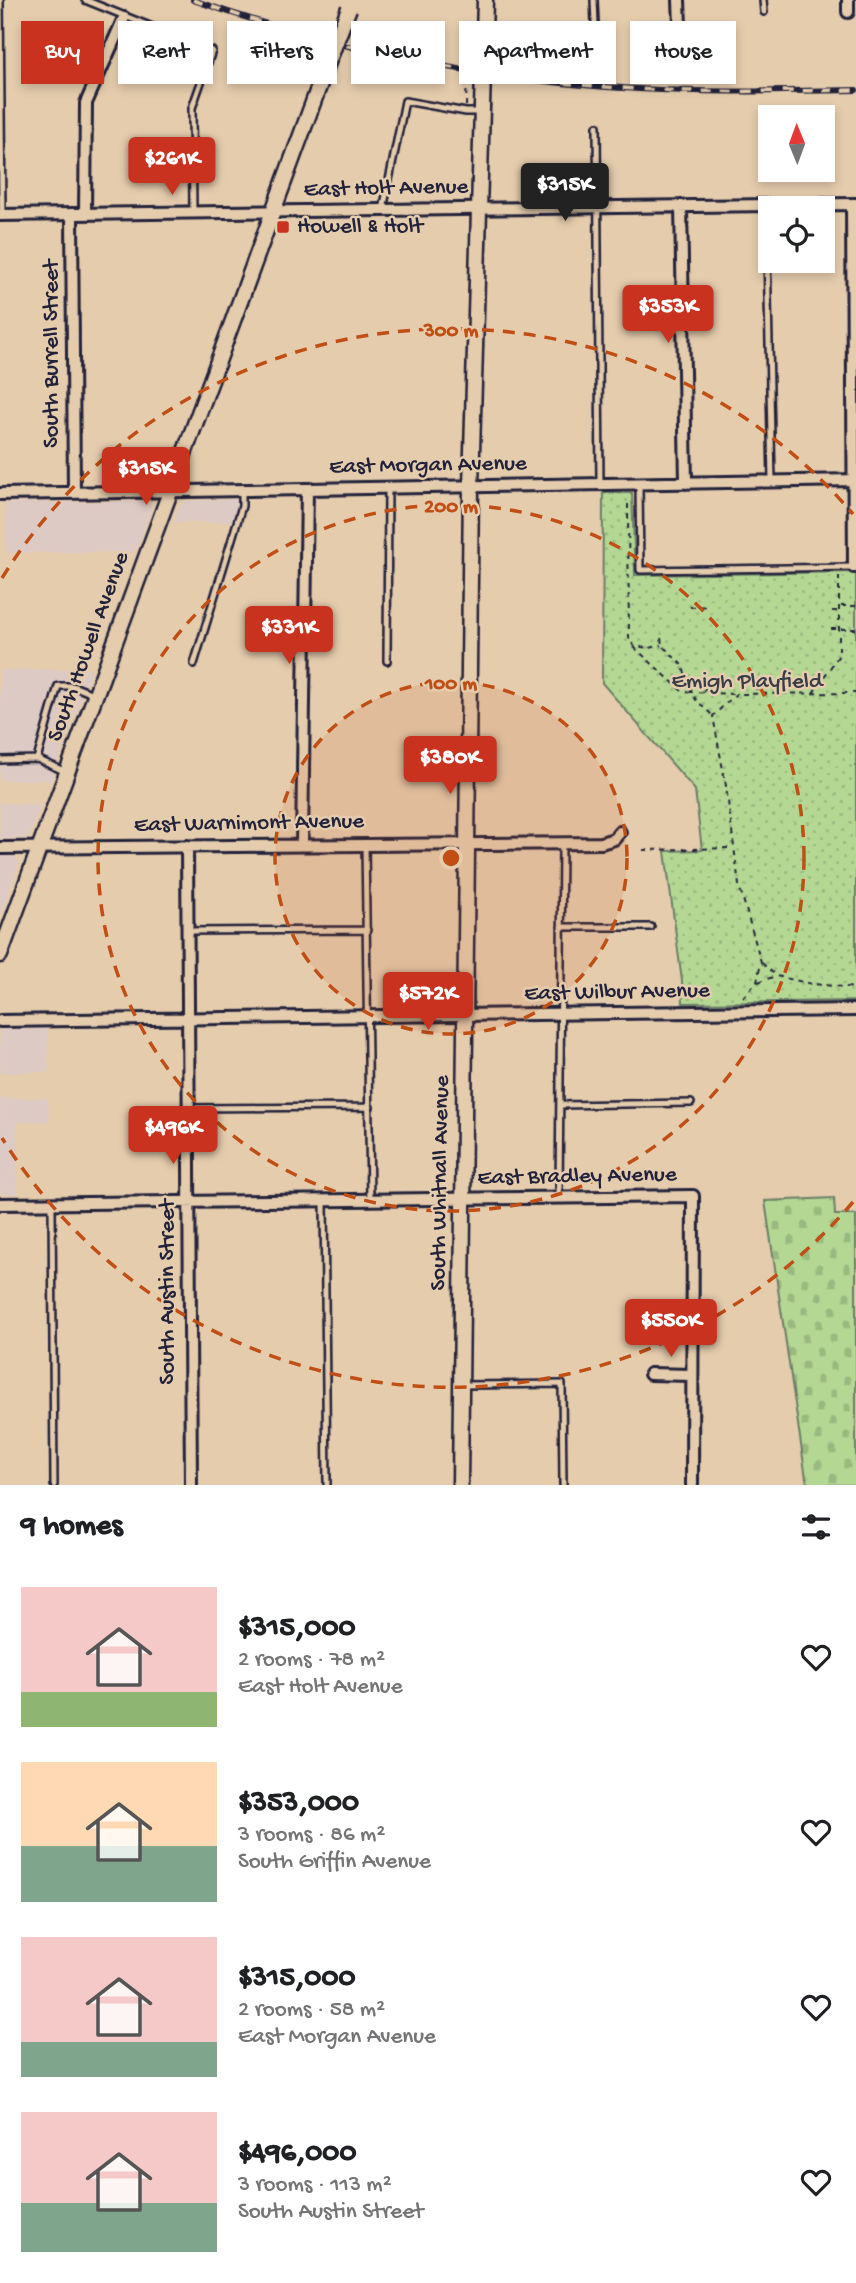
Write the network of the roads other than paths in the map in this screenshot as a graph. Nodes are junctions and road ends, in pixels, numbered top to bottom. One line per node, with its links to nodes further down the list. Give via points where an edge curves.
1 (0, 0): 25 (lane)
2 (85, 0): 9 (lane)
3 (485, 0): 12 (street, South Whitnall Avenue, bridge)
4 (594, 0): 10 (lane)
5 (679, 0): 11 (street)
6 (764, 0): 8 (lane)
7 (350, 4): 21 (street, South Howell Avenue, bridge)
8 (764, 12)
9 (124, 18): 22 (lane, via 212,51 192,108); 24 (street, via 86,103)
10 (595, 21)
11 (680, 21)
12 (482, 109): 19 (street, South Whitnall Avenue); 20 (lane, via 466,112 405,101)
13 (597, 126): 18 (lane)
14 (835, 204): 15 (street, East Holt Avenue)
15 (854, 204): 27 (street)
16 (758, 205): 17 (street, East Holt Avenue)
17 (681, 206): 18 (street, East Holt Avenue); 30 (street)
18 (598, 207): 19 (street, East Holt Avenue); 31 (lane)
19 (478, 209): 20 (street, East Holt Avenue); 32 (street, South Whitnall Avenue)
20 (383, 210): 21 (street, East Holt Avenue)
21 (274, 211): 22 (street, East Holt Avenue); 36 (street, South Howell Avenue)
22 (193, 212): 24 (street, East Holt Avenue)
23 (72, 214): 24 (street, East Holt Avenue); 25 (street, East Holt Avenue); 37 (street, South Burrell Street)
24 (85, 214)
25 (1, 215)
26 (767, 273): 28 (lane)
27 (855, 480): 28 (street, East Morgan Avenue); 39 (street)
28 (772, 481): 30 (street, East Morgan Avenue)
29 (639, 483): 30 (street, East Morgan Avenue); 31 (street, East Morgan Avenue); 39 (lane, via 640,570)
30 (686, 483)
31 (600, 484): 32 (street, East Morgan Avenue)
32 (471, 486): 33 (street, East Morgan Avenue); 47 (street, South Whitnall Avenue)
33 (388, 487): 34 (street, East Morgan Avenue); 40 (lane)
34 (307, 489): 35 (street, East Morgan Avenue); 48 (street)
35 (242, 490): 36 (street, East Morgan Avenue); 41 (lane, via 242,506)
36 (171, 491): 37 (street, East Morgan Avenue); 42 (street, South Howell Avenue)
37 (74, 492): 38 (street, East Morgan Avenue)
38 (0, 494)
39 (855, 567)
40 (387, 661)
41 (194, 664)
42 (96, 695): 43 (lane, via 58,686); 45 (street, South Howell Avenue)
43 (37, 759): 44 (lane); 45 (lane)
44 (0, 760)
45 (67, 772): 52 (street, South Howell Avenue)
46 (620, 832): 50 (street, East Warnimont Avenue, via 608,842)
47 (467, 842): 49 (street, East Warnimont Avenue); 50 (street, East Warnimont Avenue); 61 (street, South Whitnall Avenue)
48 (302, 844): 49 (street, East Warnimont Avenue); 51 (street, East Warnimont Avenue)
49 (365, 844): 56 (lane)
50 (562, 844): 55 (lane)
51 (187, 846): 52 (street, East Warnimont Avenue); 57 (street, South Austin Street)
52 (40, 847): 53 (street, East Warnimont Avenue); 58 (street, South Howell Avenue)
53 (0, 848)
54 (651, 927): 55 (lane)
55 (561, 928): 60 (lane)
56 (367, 930): 57 (lane); 62 (lane)
57 (187, 932): 63 (street, South Austin Street)
58 (0, 955)
59 (856, 1010): 60 (street, East Wilbur Avenue)
60 (560, 1014): 61 (street, East Wilbur Avenue); 66 (lane)
61 (466, 1016): 62 (street, East Wilbur Avenue); 70 (street, South Whitnall Avenue)
62 (369, 1017): 63 (street, East Wilbur Avenue); 67 (lane)
63 (187, 1019): 64 (street, East Wilbur Avenue); 68 (street, South Austin Street)
64 (0, 1021)
65 (691, 1103): 66 (lane)
66 (560, 1105): 69 (lane)
67 (370, 1107): 68 (lane); 72 (lane)
68 (188, 1108): 73 (street, South Austin Street)
69 (559, 1198): 70 (street, East Bradley Avenue); 77 (street, East Bradley Avenue, via 693,1196)
70 (463, 1199): 72 (street, East Bradley Avenue); 78 (street, South Whitnall Avenue)
71 (324, 1200): 72 (street, East Bradley Avenue); 73 (street, East Bradley Avenue); 81 (lane)
72 (370, 1200)
73 (189, 1202): 75 (street, East Bradley Avenue); 80 (street, South Austin Street)
74 (0, 1204): 75 (street, East Bradley Avenue)
75 (52, 1204): 79 (lane)
76 (650, 1374): 77 (street)
77 (691, 1375): 84 (street)
78 (461, 1385): 82 (street, South Whitnall Avenue); 83 (lane, via 562,1384)
79 (54, 1485)
80 (191, 1485)
81 (327, 1485)
82 (460, 1485)
83 (563, 1485)
84 (692, 1485)

